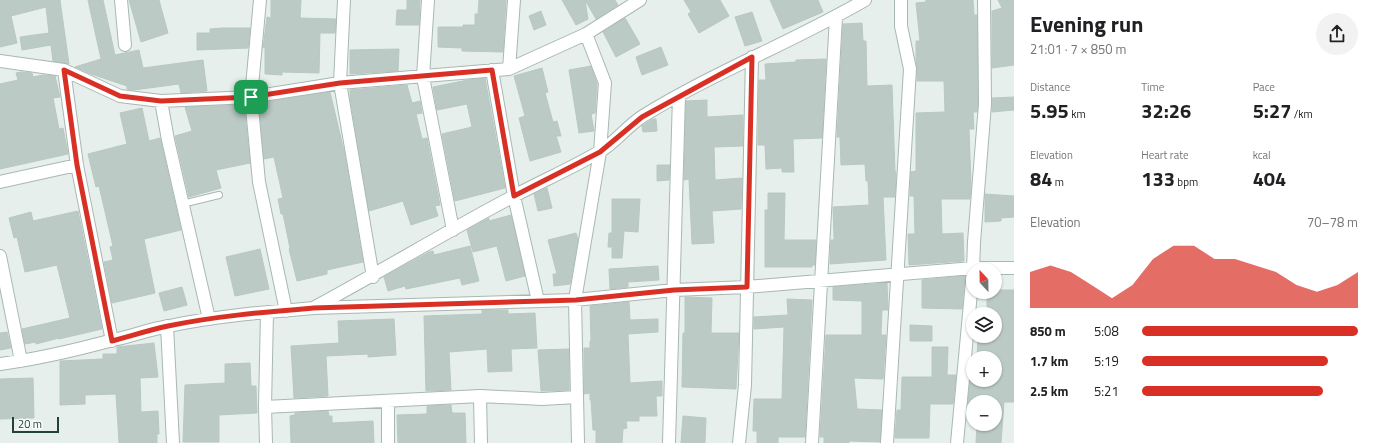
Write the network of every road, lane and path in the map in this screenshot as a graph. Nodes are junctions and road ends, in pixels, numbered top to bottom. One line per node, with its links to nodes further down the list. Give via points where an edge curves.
1 (121, 0): 12 (street)
2 (260, 0): 21 (street)
3 (344, 0): 19 (street)
4 (428, 0): 18 (street)
5 (514, 0): 15 (street)
6 (640, 0): 11 (street)
7 (865, 0): 10 (street)
8 (901, 0): 35 (street, via 901,26 910,69)
9 (984, 0): 31 (street, via 985,104)
10 (836, 16): 13 (street); 37 (street)
11 (586, 34): 15 (street); 23 (street, via 605,83)
12 (125, 46)
13 (752, 57): 20 (street); 38 (street)
14 (0, 60): 16 (street)
15 (508, 69): 17 (street)
16 (64, 70): 22 (street, via 120,96); 24 (street)
17 (492, 70): 18 (street); 27 (street)
18 (423, 77): 19 (street); 29 (street)
19 (340, 83): 21 (street); 36 (street)
20 (679, 96): 23 (street, via 642,117); 39 (street)
21 (251, 97): 22 (street); 44 (street, via 259,182)
22 (161, 101): 28 (street)
23 (600, 152): 27 (street); 41 (street)
24 (77, 165): 25 (street); 48 (street)
25 (0, 182)
26 (219, 195): 28 (lane)
27 (514, 196): 29 (street); 42 (street)
28 (182, 204): 46 (street)
29 (452, 230): 36 (street)
30 (0, 256): 49 (street)
31 (973, 263)
32 (1014, 268): 33 (street)
33 (1002, 269)
34 (966, 270): 35 (street)
35 (898, 275): 37 (street); 63 (street)
36 (373, 277): 43 (street)
37 (821, 282): 38 (street); 62 (street)
38 (747, 287): 39 (street); 61 (street, via 745,385)
39 (674, 290): 41 (street); 60 (street)
40 (970, 299): 64 (street)
41 (576, 300): 42 (street); 52 (street)
42 (538, 301): 43 (street)
43 (313, 308): 44 (street)
44 (286, 311): 45 (street)
45 (267, 312): 46 (street); 54 (street)
46 (209, 319): 47 (street)
47 (168, 326): 48 (street); 55 (street)
48 (112, 341): 49 (street)
49 (21, 361): 50 (street)
50 (0, 364)
51 (480, 396): 52 (street, via 542,399); 53 (street); 58 (street)
52 (577, 397): 59 (street)
53 (388, 401): 54 (street); 57 (street)
54 (265, 407): 56 (street)
55 (173, 443)
56 (266, 443)
57 (388, 443)
58 (481, 443)
59 (578, 443)
60 (669, 443)
61 (739, 443)
62 (812, 443)
63 (886, 443)
64 (956, 443)

